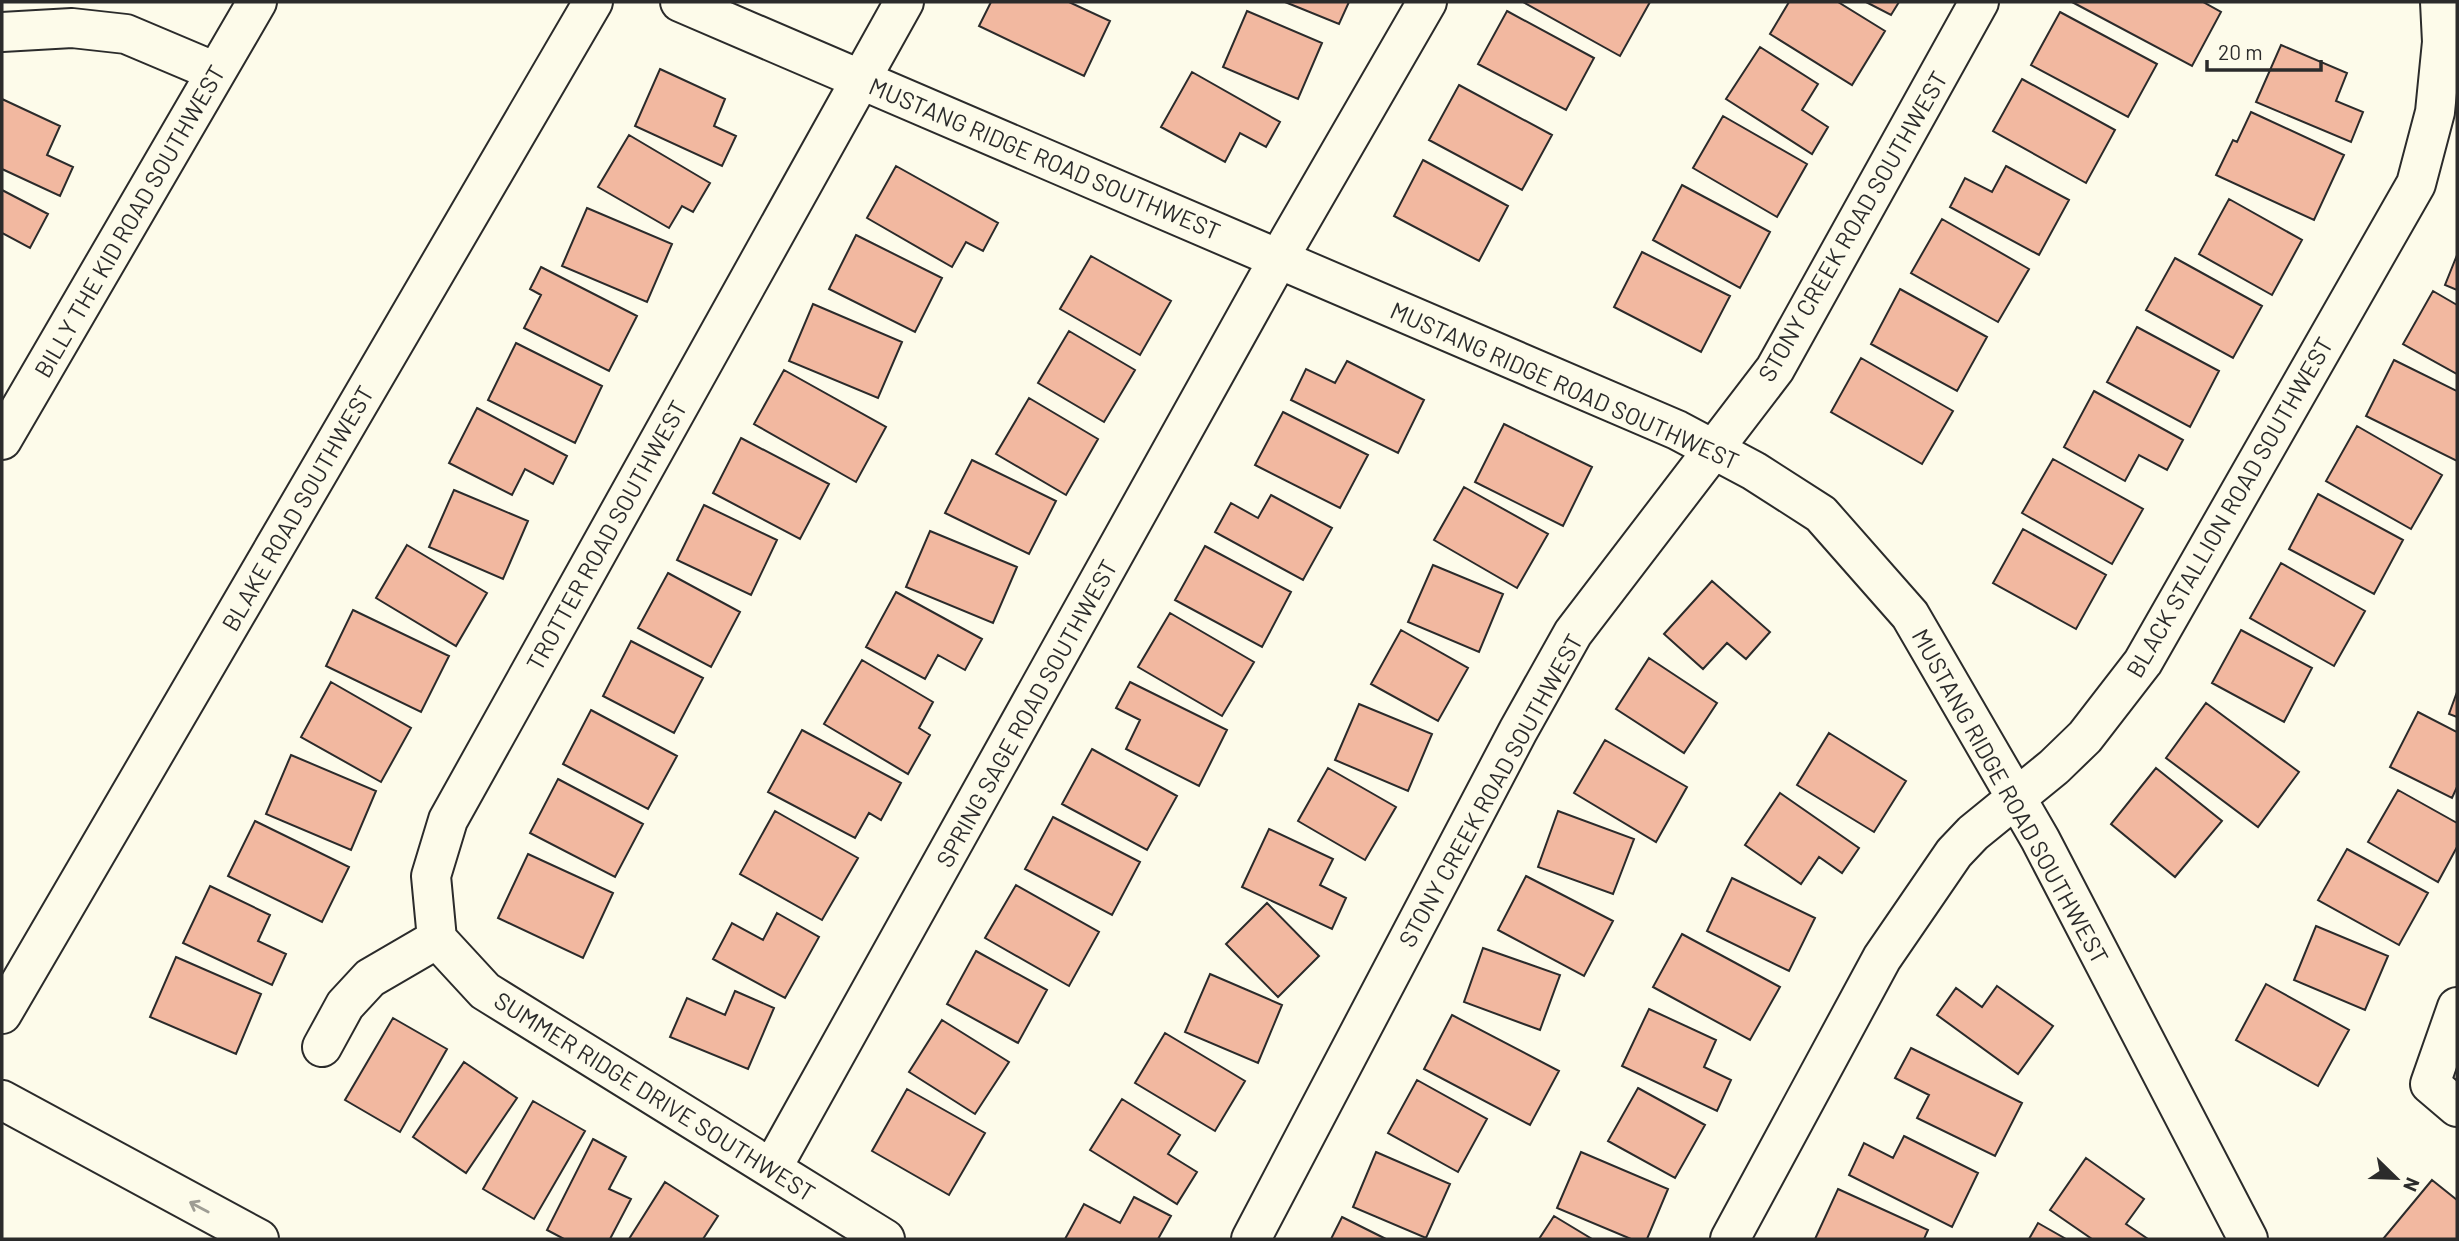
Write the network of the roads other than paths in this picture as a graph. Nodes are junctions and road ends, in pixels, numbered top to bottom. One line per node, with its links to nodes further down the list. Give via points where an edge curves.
1 (257, 2): 9 (street, BILLY THE KID ROAD SOUTHWEST)
2 (593, 2): 17 (street, BLAKE ROAD SOUTHWEST)
3 (680, 2): 10 (street, MUSTANG RIDGE ROAD SOUTHWEST)
4 (904, 2): 10 (street, TROTTER ROAD SOUTHWEST)
5 (1427, 2): 11 (street, SPRING SAGE ROAD SOUTHWEST)
6 (1979, 2): 13 (street, STONY CREEK ROAD SOUTHWEST, via 1775,369)
7 (2440, 2): 14 (street, BLACK STALLION ROAD SOUTHWEST, via 2442,42 2435,113 2416,184 2143,662 2085,737)
8 (2, 32): 9 (street, via 72,28 126,34)
9 (216, 72): 12 (street, BILLY THE KID ROAD SOUTHWEST)
10 (860, 79): 11 (street, MUSTANG RIDGE ROAD SOUTHWEST); 15 (street, TROTTER ROAD SOUTHWEST, via 448,820 431,876)
11 (1279, 258): 13 (street, MUSTANG RIDGE ROAD SOUTHWEST); 21 (street, SPRING SAGE ROAD SOUTHWEST)
12 (2, 440)
13 (1716, 449): 14 (street, MUSTANG RIDGE ROAD SOUTHWEST, via 1821,514 1910,615); 24 (street, STONY CREEK ROAD SOUTHWEST, via 1573,633)
14 (2017, 798): 25 (street, BLACK STALLION ROAD SOUTHWEST, via 1954,853 1882,958); 26 (street, MUSTANG RIDGE ROAD SOUTHWEST)
15 (437, 939): 18 (street, via 370,978 345,1005); 21 (street, SUMMER RIDGE DRIVE SOUTHWEST, via 485,991)
16 (2457, 1007): 19 (street)
17 (2, 1014)
18 (322, 1047)
19 (2444, 1096)
20 (2, 1100): 22 (street, one-way to 20)
21 (772, 1168): 23 (street, SUMMER RIDGE DRIVE SOUTHWEST)
22 (259, 1239)
23 (885, 1239)
24 (1251, 1239)
25 (1730, 1239)
26 (2248, 1239)

